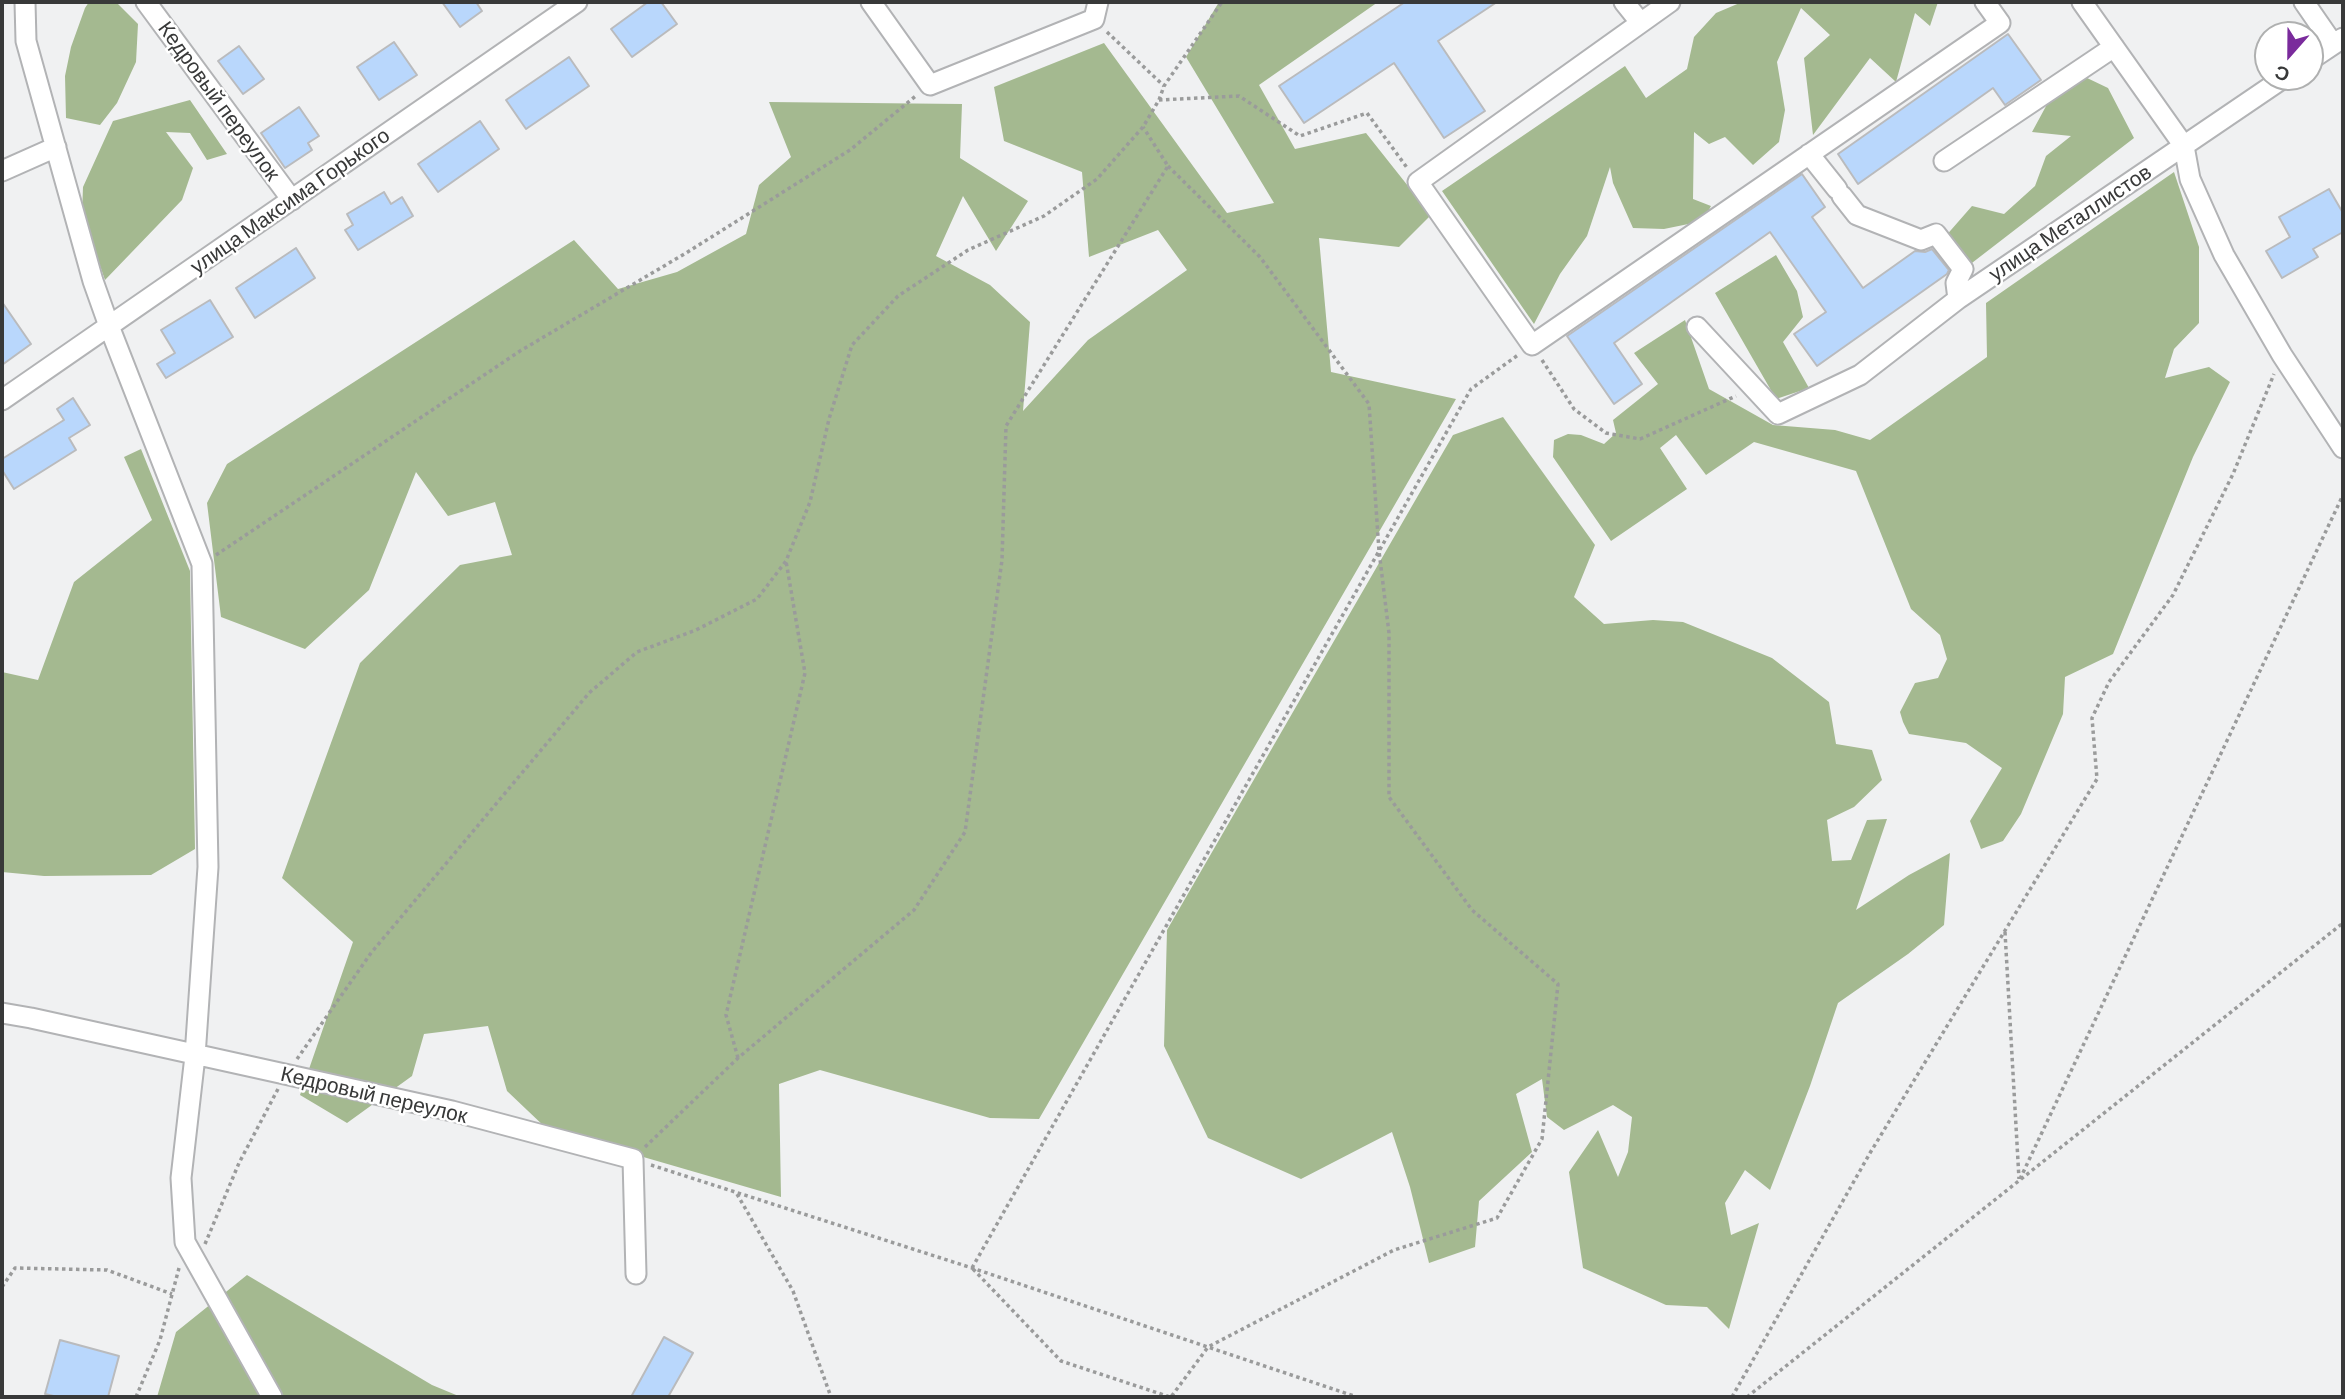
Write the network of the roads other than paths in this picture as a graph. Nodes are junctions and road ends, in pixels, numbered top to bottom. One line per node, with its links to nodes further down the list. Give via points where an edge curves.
1 (25, 2): 16 (street, via 26,41)
2 (146, 2): 20 (street, Кедровый переулок)
3 (577, 2): 20 (street, улица Максима Горького)
4 (871, 2): 10 (street, via 930,85)
5 (1624, 2): 11 (street)
6 (1670, 2): 11 (street)
7 (1985, 2): 17 (street, via 2000,23)
8 (2082, 2): 13 (street)
9 (2304, 2): 12 (street)
10 (1096, 11)
11 (1640, 22): 17 (street, via 1418,182 1532,345)
12 (2338, 41)
13 (2114, 47): 15 (street); 18 (street)
14 (2265, 91): 15 (street, улица Металлистов)
15 (2184, 146): 21 (street, улица Металлистов); 25 (street, via 2190,179 2224,255)
16 (55, 147): 19 (street); 22 (street)
17 (1809, 154): 21 (street, via 1857,215 1921,240 1936,234 1963,269 1956,283)
18 (1944, 160)
19 (2, 171)
20 (292, 200): 22 (street, улица Максима Горького)
21 (1958, 299): 23 (street, улица Металлистов, via 1860,374 1779,414)
22 (109, 326): 24 (street, улица Максима Горького); 27 (street, via 202,564 208,867)
23 (1697, 327)
24 (2, 400)
25 (2343, 448)
26 (2, 1013): 27 (street, Кедровый переулок)
27 (195, 1056): 28 (street, Кедровый переулок, via 452,1111 633,1159); 29 (street, via 181,1178 185,1242)
28 (635, 1274)
29 (272, 1397)

